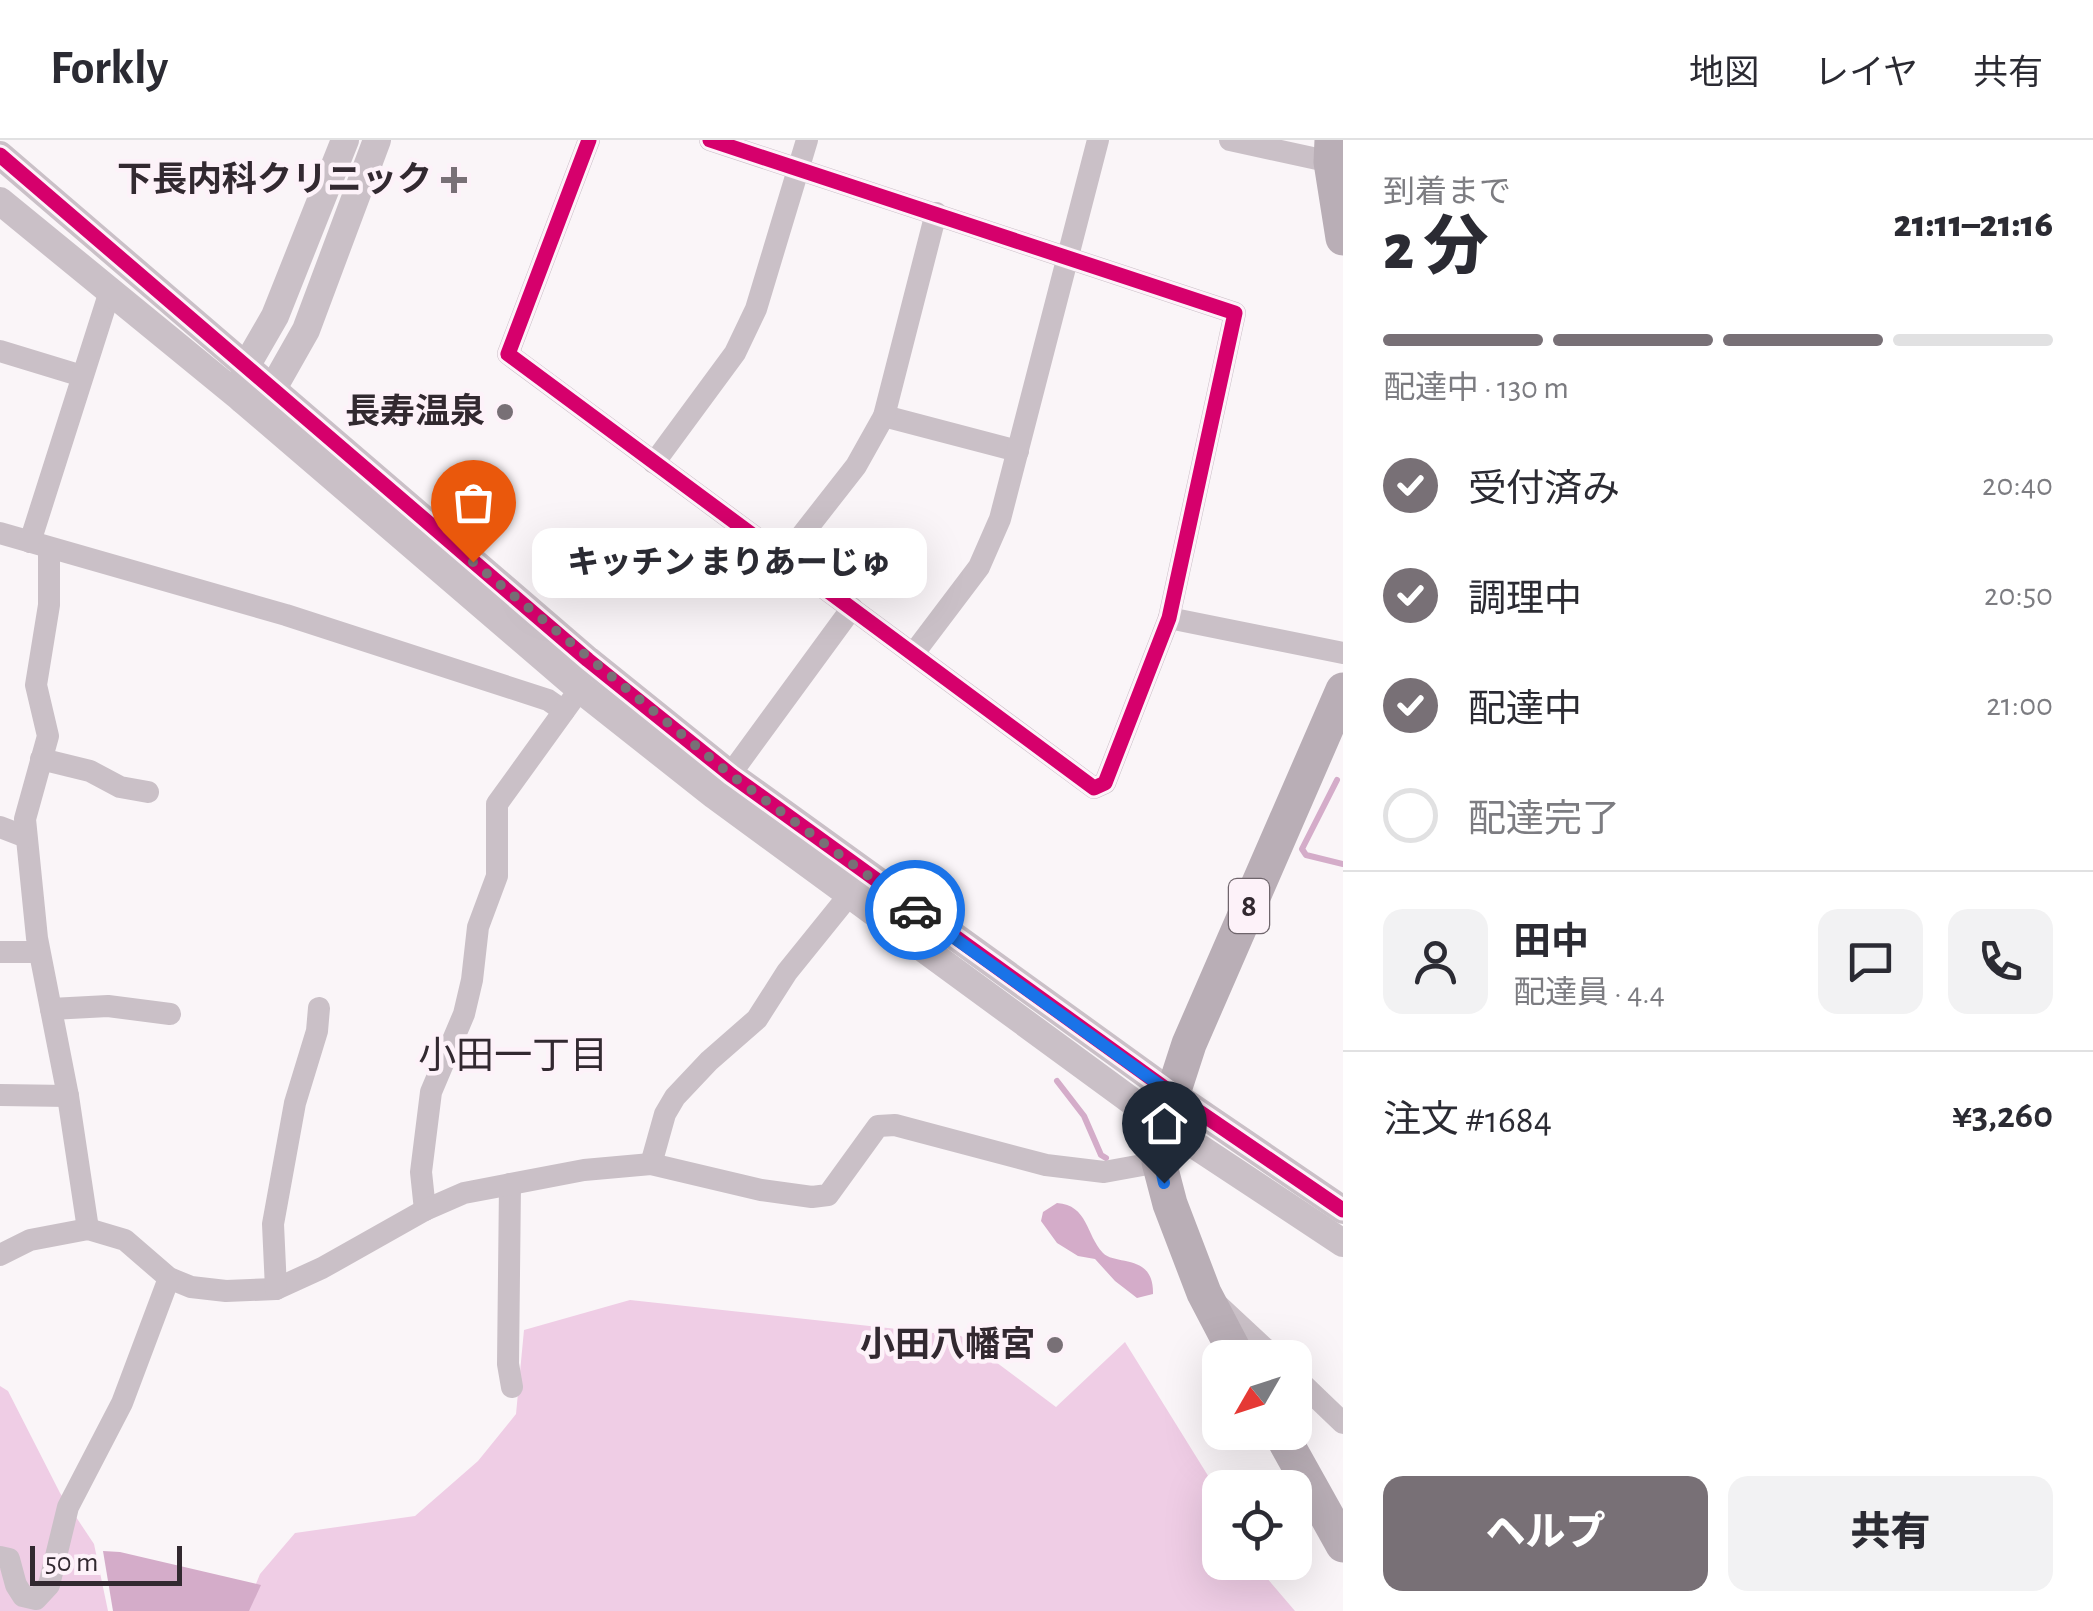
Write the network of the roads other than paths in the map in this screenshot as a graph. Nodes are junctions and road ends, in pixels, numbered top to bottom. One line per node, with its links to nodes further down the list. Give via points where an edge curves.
1 (346, 140): 17 (street, via 275,316)
2 (377, 140): 19 (street, via 306,330)
3 (589, 140): 23 (street, via 508,354)
4 (710, 140): 10 (street)
5 (807, 140): 10 (street)
6 (1098, 140): 14 (street)
7 (1230, 140): 8 (street)
8 (1332, 151): 13 (main road)
9 (0, 155): 17 (street)
10 (798, 168): 12 (street); 23 (street, via 756,309 735,353)
11 (0, 201): 15 (street)
12 (936, 213): 14 (street); 21 (street)
13 (1343, 238)
14 (1068, 256): 22 (street); 28 (street, via 1235,313)
15 (110, 291): 18 (street); 20 (street)
16 (0, 351): 18 (street)
17 (245, 368): 19 (street); 20 (street)
18 (82, 376): 25 (street)
19 (272, 390): 20 (street); 34 (street, via 588,660)
20 (242, 400): 32 (street)
21 (884, 416): 22 (street); 26 (street, via 856,466)
22 (1018, 451): 29 (street, via 979,568)
23 (654, 463): 26 (street)
24 (0, 533): 25 (street)
25 (39, 545): 32 (street, via 548,700); 33 (street, via 49,605 36,684 48,736)
26 (784, 558): 27 (street)
27 (852, 608): 29 (street); 34 (street)
28 (1170, 618): 29 (street, via 1105,783 1094,788); 30 (street)
29 (914, 653)
30 (1343, 653)
31 (1343, 690): 46 (main road, 8, via 1189,1044)
32 (572, 700): 34 (street); 50 (street, via 497,804 497,876 478,927 464,1014 431,1092 420,1172)
33 (41, 760): 35 (street); 37 (street)
34 (722, 785): 38 (street); 46 (street)
35 (148, 792)
36 (0, 827): 37 (street)
37 (26, 837): 40 (street)
38 (850, 894): 46 (street); 48 (street, via 757,1018 675,1097)
39 (0, 952): 40 (street)
40 (39, 952): 42 (street)
41 (320, 1008): 56 (street, via 273,1224)
42 (51, 1010): 43 (street, via 108,1006); 45 (street)
43 (170, 1014)
44 (0, 1095): 45 (street)
45 (68, 1096): 52 (street)
46 (1168, 1109): 47 (main road, 8); 51 (street); 53 (street)
47 (1159, 1162): 48 (street, via 1104,1172 1046,1165 894,1125 878,1126 828,1194 812,1198); 57 (main road, 8)
48 (650, 1164): 49 (street)
49 (510, 1184): 50 (street); 60 (street)
50 (425, 1210): 56 (street)
51 (1343, 1210)
52 (88, 1229): 54 (street, via 30,1240); 55 (street, via 124,1240)
53 (1343, 1242)
54 (0, 1255)
55 (168, 1278): 56 (street, via 226,1292); 65 (street, via 122,1403 68,1506 49,1585 36,1599 24,1596 9,1559)
56 (276, 1288)
57 (1204, 1293): 58 (main road, 8); 59 (street)
58 (1229, 1340)
59 (1255, 1340)
60 (512, 1387)
61 (1312, 1393): 62 (street)
62 (1343, 1423)
63 (1290, 1450): 64 (main road)
64 (1343, 1545)
65 (0, 1557)

